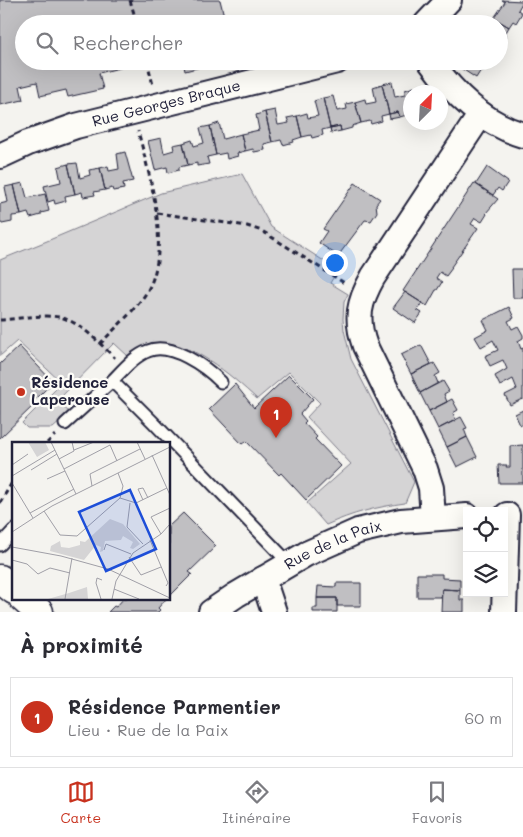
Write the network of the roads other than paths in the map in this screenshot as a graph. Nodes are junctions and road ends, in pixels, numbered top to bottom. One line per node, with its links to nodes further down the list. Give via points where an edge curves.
1 (450, 0): 2 (street)
2 (435, 15)
3 (300, 70): 7 (street, Rue Georges Braque, via 62,131)
4 (437, 70): 5 (street, via 453,90)
5 (481, 114): 6 (street); 13 (street, via 373,277 363,295 359,312 362,337 425,469)
6 (523, 134)
7 (0, 156)
8 (112, 381): 9 (lane, via 143,353 157,348 185,357); 10 (lane); 16 (lane)
9 (221, 382)
10 (65, 424)
11 (511, 515): 24 (street)
12 (463, 516): 13 (street, Rue de la Paix)
13 (433, 518): 16 (street, Rue de la Paix, via 365,528)
14 (12, 532): 15 (lane)
15 (0, 544)
16 (290, 564): 18 (street, Rue de la Paix)
17 (0, 579): 19 (street)
18 (263, 579): 22 (street, Rue de la Paix); 23 (street)
19 (12, 588)
20 (25, 600): 21 (street)
21 (39, 612)
22 (211, 612)
23 (274, 612)
24 (504, 612)

